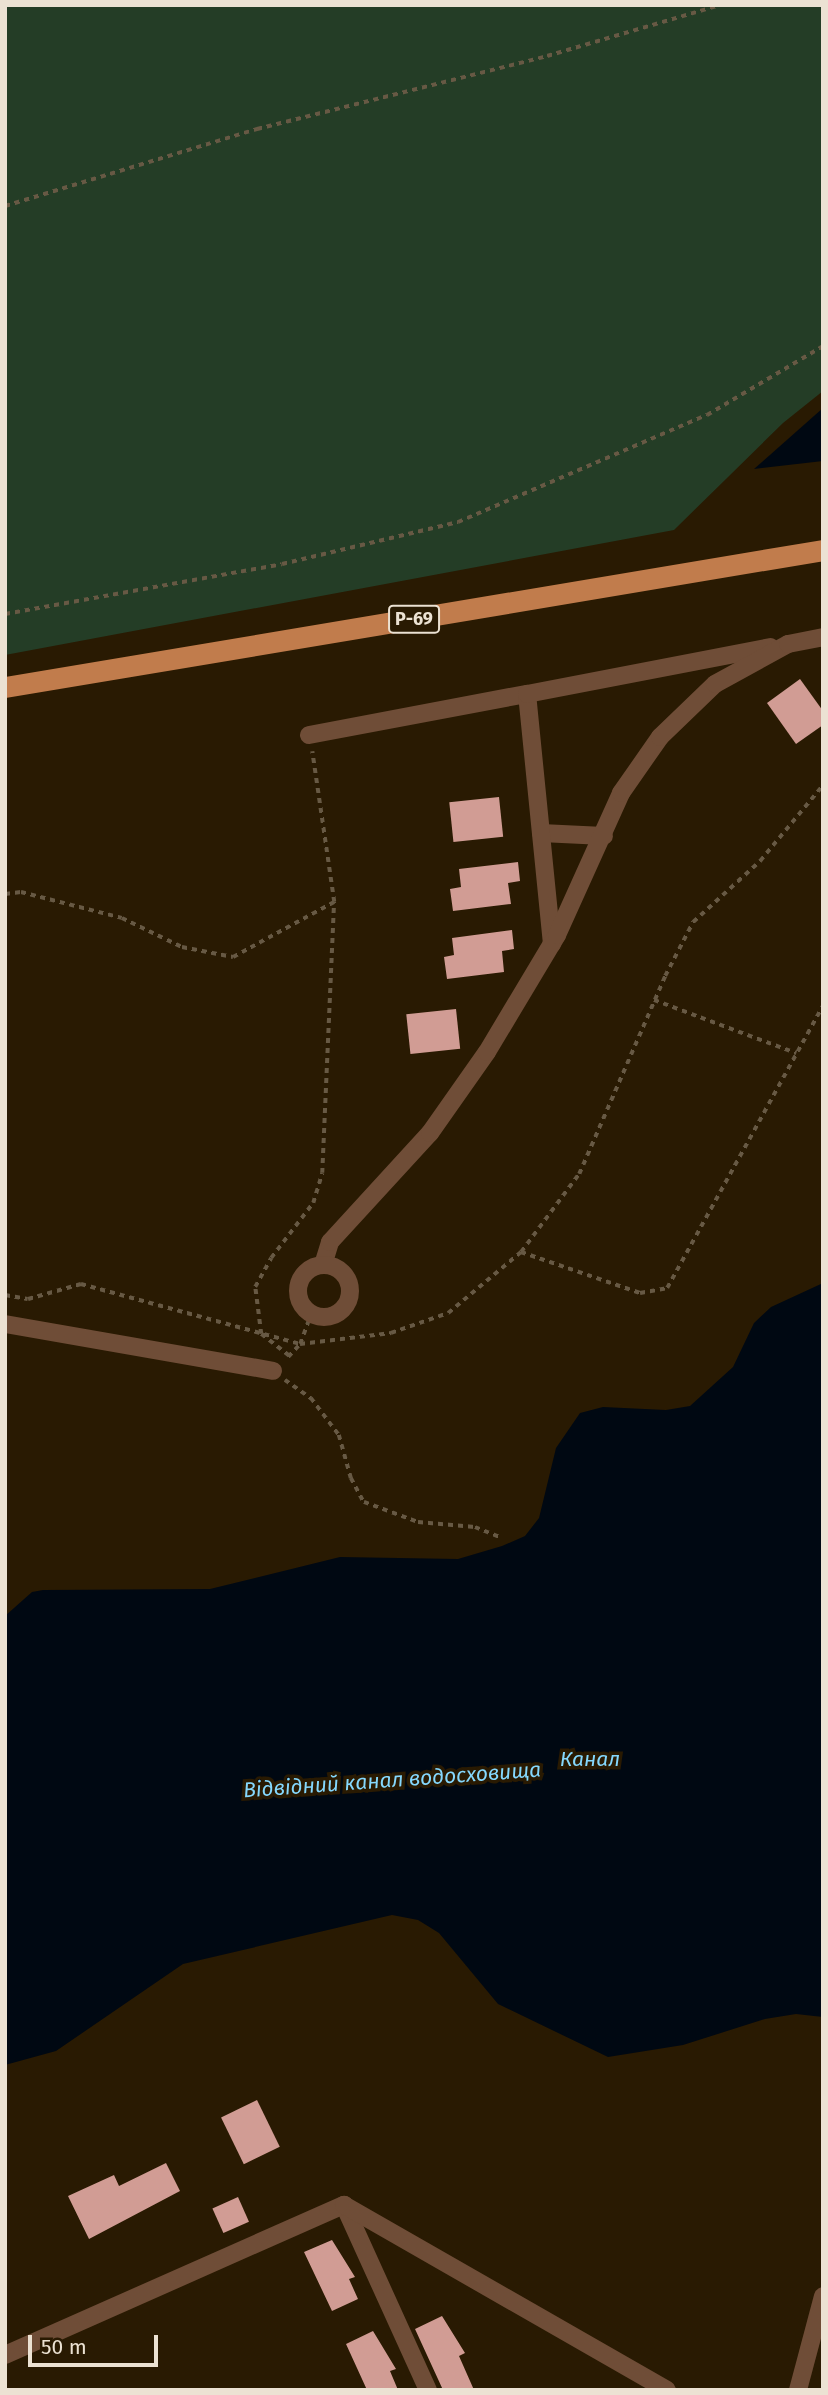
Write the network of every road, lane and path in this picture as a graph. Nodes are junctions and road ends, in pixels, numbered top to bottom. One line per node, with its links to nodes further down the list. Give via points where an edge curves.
1 (720, 5): 2 (path, via 547,55 257,128)
2 (5, 206)
3 (823, 346): 5 (path, via 707,415 458,522 282,564)
4 (823, 550): 8 (main road, Р-69)
5 (5, 614)
6 (823, 637): 7 (street)
7 (788, 644): 9 (street); 13 (street, via 715,684 660,737 621,793)
8 (5, 687)
9 (527, 694): 10 (street); 12 (street)
10 (309, 735): 15 (path)
11 (823, 785): 17 (path, via 760,861 693,922)
12 (541, 833): 13 (street); 16 (street)
13 (604, 836): 16 (street)
14 (5, 894): 15 (path, via 21,892 122,918 182,947 233,957)
15 (334, 902): 25 (path, via 321,1173 313,1203 255,1287)
16 (552, 944): 21 (street, via 480,1063 430,1133 330,1242)
17 (654, 999): 19 (path); 20 (path, via 579,1174)
18 (823, 1005): 19 (path)
19 (796, 1053): 20 (path, via 667,1288 640,1293)
20 (521, 1252): 26 (path, via 448,1313 427,1322 391,1333)
21 (323, 1265): 23 (street, via 307,1271 299,1285 300,1301); 23 (street, via 340,1270 350,1293 337,1314)
22 (5, 1296): 25 (path, via 28,1299 81,1284)
23 (311, 1314): 26 (path)
24 (5, 1324): 28 (street)
25 (261, 1334): 26 (path); 27 (path)
26 (300, 1344): 27 (path)
27 (289, 1356): 28 (path)
28 (273, 1371): 29 (path, via 311,1398 339,1435 351,1478 364,1502 418,1522 475,1527)
29 (500, 1537)
30 (344, 2205): 32 (street); 33 (street); 34 (street)
31 (823, 2296): 35 (street)
32 (5, 2355)
33 (428, 2390)
34 (667, 2390)
35 (798, 2390)

